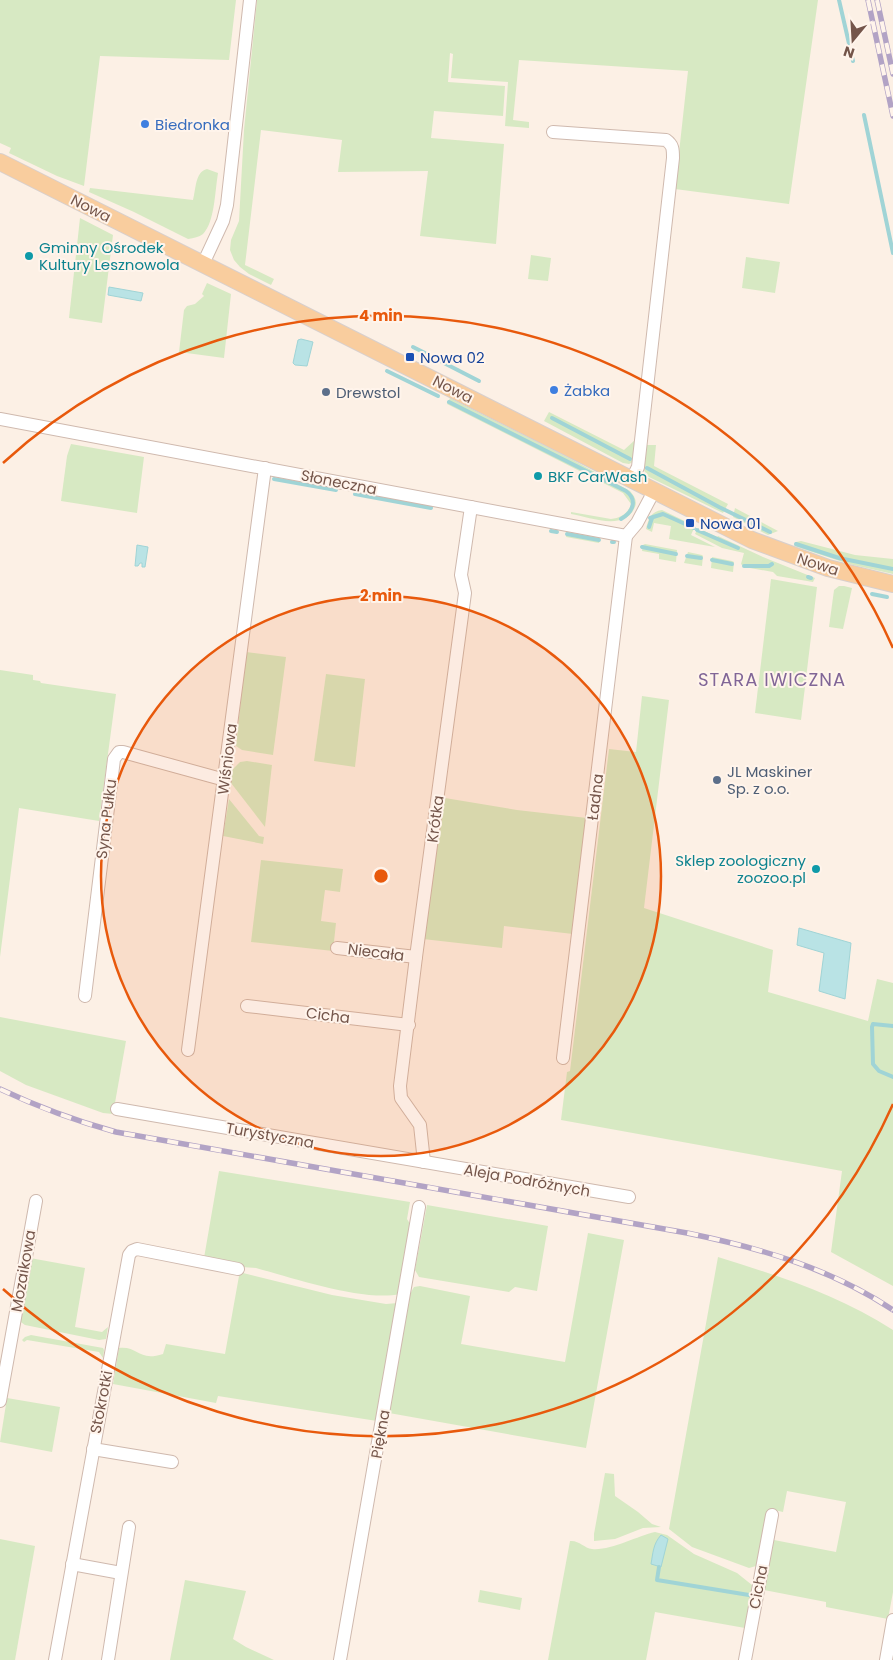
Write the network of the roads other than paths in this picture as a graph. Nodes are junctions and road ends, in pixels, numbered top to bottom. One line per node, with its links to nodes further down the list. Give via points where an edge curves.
1 (250, 0): 4 (street, via 227,205)
2 (553, 132): 7 (street, via 666,140 673,148 642,438 638,467)
3 (0, 162): 4 (main road, Nowa)
4 (203, 264): 7 (main road, Nowa)
5 (0, 419): 6 (street, Słoneczna)
6 (265, 468): 9 (street, Słoneczna); 12 (street, Wiśniowa)
7 (632, 479): 8 (main road, Nowa)
8 (654, 491): 10 (street); 11 (main road, Nowa, via 752,540 828,568)
9 (471, 507): 10 (street, Słoneczna); 14 (street, Krótka, via 462,575 465,593)
10 (626, 536): 19 (street, Ładna)
11 (893, 584)
12 (225, 780): 15 (street, Syna Pułku, via 123,752 114,758); 18 (street, Wiśniowa)
13 (336, 948): 14 (street, Niecała)
14 (416, 957): 17 (street, Krótka)
15 (85, 996)
16 (247, 1006): 17 (street, Cicha)
17 (409, 1025): 21 (street, Krótka, via 400,1092 420,1125)
18 (188, 1050)
19 (563, 1058)
20 (117, 1109): 21 (street, Turystyczna)
21 (424, 1162): 22 (street, Aleja Podróżnych)
22 (629, 1197)
23 (36, 1201): 26 (street, Mozaikowa)
24 (419, 1207): 36 (street, Piękna)
25 (238, 1269): 27 (street, Stokrotki, via 138,1249 129,1255)
26 (0, 1401)
27 (93, 1449): 28 (street); 31 (street, Stokrotki)
28 (172, 1462)
29 (772, 1515): 37 (street, Cicha)
30 (129, 1528): 32 (street)
31 (72, 1564): 32 (street); 34 (street, Stokrotki)
32 (121, 1573): 35 (street)
33 (893, 1620): 38 (street)
34 (55, 1660)
35 (108, 1660)
36 (340, 1660)
37 (745, 1660)
38 (886, 1660)

